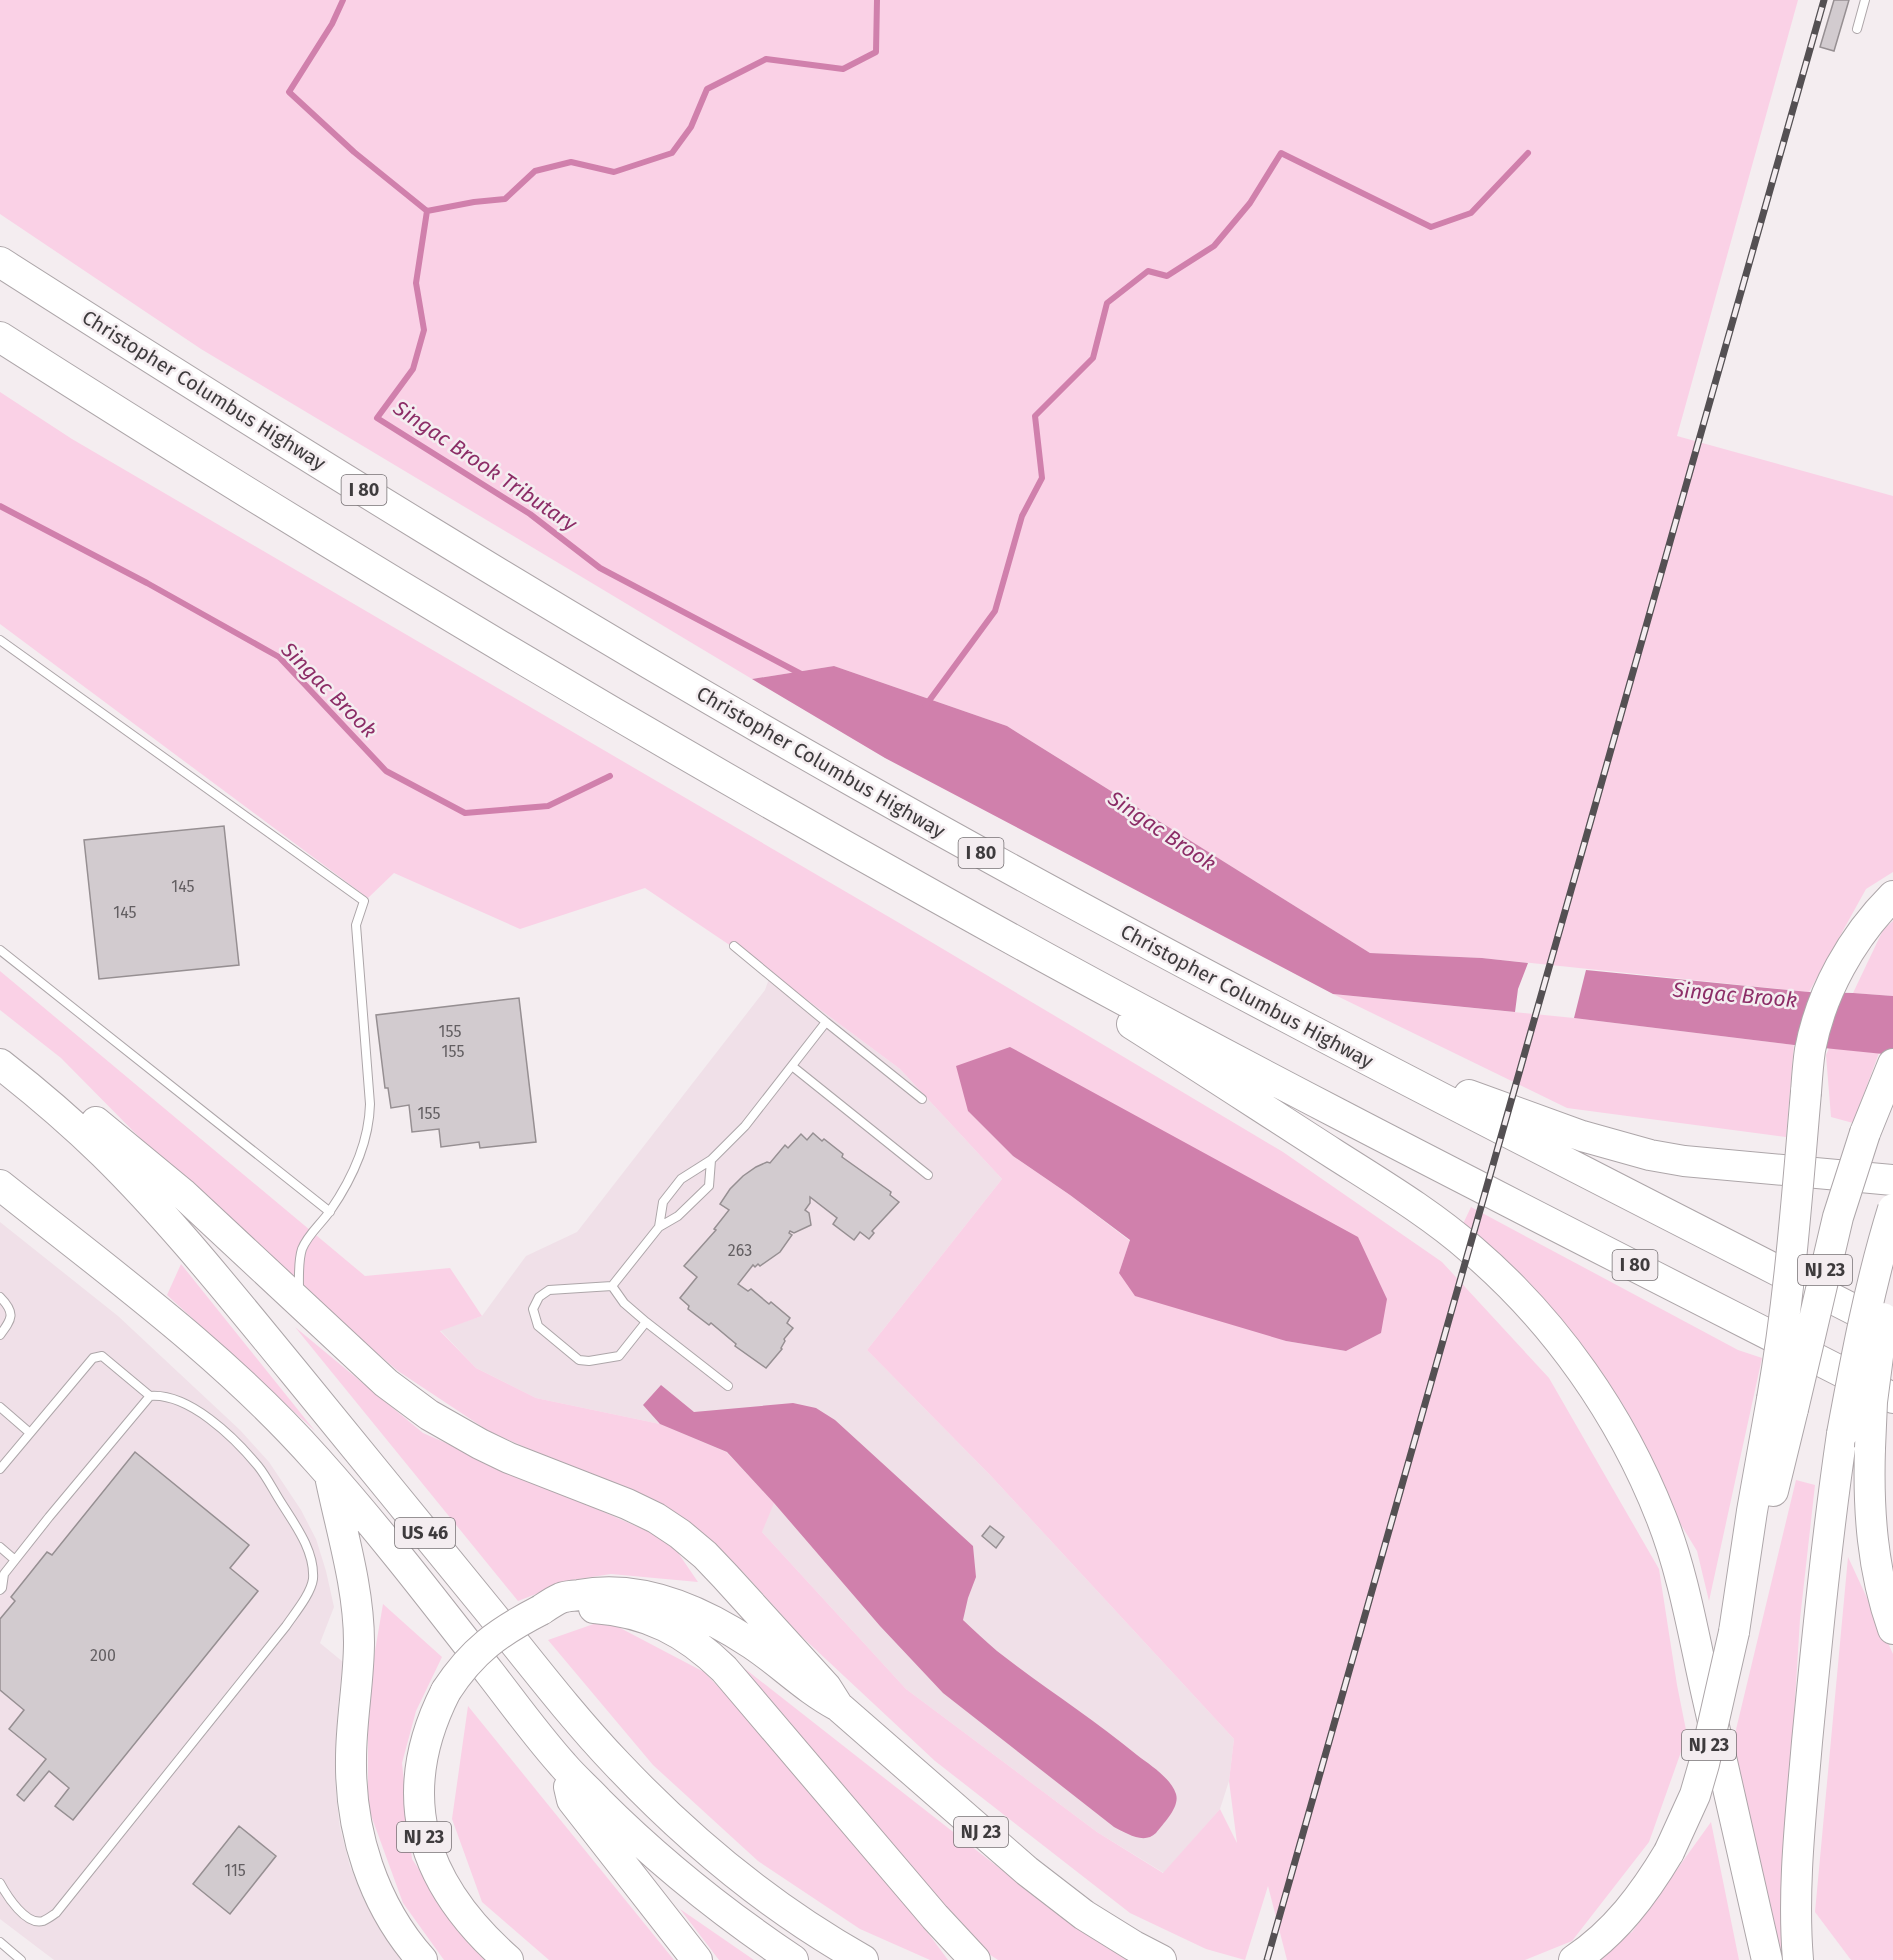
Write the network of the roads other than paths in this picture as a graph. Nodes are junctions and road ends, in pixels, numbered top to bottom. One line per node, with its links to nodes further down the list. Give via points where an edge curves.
1 (1865, 0): 2 (lane)
2 (1857, 29)
3 (0, 262): 11 (highway, Christopher Columbus Highway / I 80, via 605,638 1072,903)
4 (0, 337): 7 (highway, I 80, via 454,619)
5 (0, 640): 21 (lane, via 364,901 356,925 370,1123 358,1160)
6 (1893, 896): 33 (highway, bridge, via 1859,936 1832,983 1810,1051 1781,1350)
7 (936, 897): 32 (highway, I 80, via 1346,1116); 56 (highway, via 1442,1226 1522,1298 1567,1352 1609,1412 1661,1517 1690,1619)
8 (734, 946): 10 (lane)
9 (0, 950): 21 (lane)
10 (826, 1023): 13 (lane); 15 (lane)
11 (1363, 1058): 18 (highway, via 1582,1136 1650,1155); 28 (highway, Christopher Columbus Highway / I 80)
12 (1893, 1064): 33 (highway, NJ 23, bridge, via 1838,1216)
13 (792, 1066): 16 (lane, via 746,1126); 17 (lane)
14 (7, 1069): 26 (highway, via 42,1078 182,1193); 52 (highway, US 46, via 105,1155 167,1221 616,1763 728,1867)
15 (922, 1099)
16 (711, 1160): 22 (lane, via 681,1179 663,1202); 22 (lane, via 709,1186 678,1216)
17 (928, 1175)
18 (1893, 1180)
19 (0, 1185): 37 (highway, US 46, via 240,1381)
20 (1893, 1209): 57 (highway, bridge, via 1869,1294 1842,1434 1821,1600 1802,1802)
21 (330, 1212): 26 (lane, via 302,1250)
22 (660, 1227): 24 (lane)
23 (1893, 1255): 42 (highway, bridge, via 1878,1350 1870,1448 1873,1544)
24 (612, 1286): 27 (lane); 27 (lane, via 545,1292 533,1309 538,1326 579,1360 589,1361 619,1356)
25 (0, 1298): 29 (lane, via 10,1310 10,1322)
26 (298, 1301): 43 (highway, via 387,1383 452,1429 509,1458 627,1504 680,1534 725,1575)
27 (646, 1322): 30 (lane)
28 (1893, 1330)
29 (0, 1335)
30 (728, 1386)
31 (150, 1396): 35 (lane, via 98,1356 90,1360); 39 (lane); 45 (lane, via 172,1398 200,1412 258,1466 294,1522 312,1559 313,1581 286,1626 56,1913 43,1921 33,1921 20,1911)
32 (1893, 1398)
33 (1783, 1404): 55 (highway, NJ 23, bridge, via 1780,1466 1734,1632 1695,1795 1669,1852 1633,1906)
34 (0, 1407): 35 (lane)
35 (30, 1433): 36 (lane)
36 (0, 1470)
37 (329, 1473): 44 (highway, US 46); 48 (highway, via 352,1583 359,1641 351,1757 354,1814 370,1876 383,1904)
38 (0, 1547): 39 (lane)
39 (15, 1560): 40 (lane, via 4,1574)
40 (0, 1590)
41 (541, 1610): 43 (highway, NJ 23, via 561,1598 589,1593 640,1594 665,1600 744,1639 817,1695); 49 (highway, NJ 23, bridge, via 486,1644 446,1691 433,1718 420,1774 419,1806 434,1866 472,1924); 53 (highway, via 586,1608 624,1612 661,1623 695,1643 724,1669)
42 (1893, 1629)
43 (838, 1706): 54 (highway, NJ 23, via 1027,1871 1084,1915)
44 (564, 1767): 50 (highway, via 572,1800); 51 (highway, US 46, via 666,1865 709,1901)
45 (0, 1883)
46 (0, 1942): 47 (lane)
47 (21, 1960)
48 (422, 1960)
49 (508, 1960)
50 (697, 1960)
51 (794, 1960)
52 (863, 1960)
53 (975, 1960)
54 (1161, 1960)
55 (1574, 1960)
56 (1767, 1960)
57 (1798, 1960)

